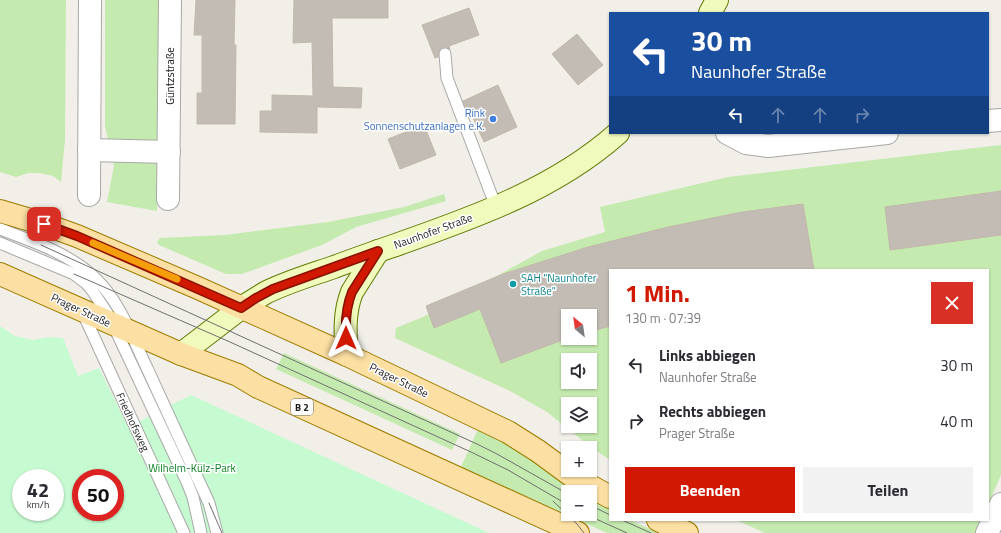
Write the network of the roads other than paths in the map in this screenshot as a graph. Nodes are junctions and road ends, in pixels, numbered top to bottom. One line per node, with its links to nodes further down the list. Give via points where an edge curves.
1 (90, 0): 11 (street)
2 (170, 0): 12 (street, Güntzstraße)
3 (717, 0): 4 (main road)
4 (711, 12)
5 (445, 54): 15 (lane, via 447,78)
6 (1001, 120): 7 (street)
7 (989, 121)
8 (617, 134): 15 (main road, Naunhofer Straße, via 571,170)
9 (729, 134): 10 (street, via 746,143 768,146)
10 (878, 134)
11 (89, 150): 12 (street); 13 (street)
12 (169, 152): 14 (street, Güntzstraße)
13 (89, 195)
14 (168, 199)
15 (496, 207): 19 (main road, Naunhofer Straße)
16 (0, 211): 21 (main road, Prager Straße, via 77,236)
17 (0, 229): 23 (lane, via 41,245 86,270 112,297)
18 (0, 243): 23 (lane, via 74,274 92,290)
19 (378, 251): 21 (main road, Naunhofer Straße, via 273,289); 25 (main road, via 349,299 346,317)
20 (0, 274): 22 (main road, Prager Straße / B 2)
21 (241, 308): 24 (main road, Naunhofer Straße); 25 (main road, Prager Straße)
22 (82, 311): 23 (main road, Prager Straße / B 2); 29 (lane, Friedhofsweg)
23 (122, 328): 24 (main road, Prager Straße / B 2); 30 (lane, via 193,497); 31 (lane, via 209,503)
24 (181, 354): 32 (main road, Prager Straße / B 2, via 238,375 258,387)
25 (347, 355): 26 (main road, Prager Straße, via 508,432 572,476)
26 (609, 496)
27 (1001, 504): 34 (street)
28 (660, 521): 33 (main road)
29 (184, 533)
30 (201, 533)
31 (217, 533)
32 (578, 533)
33 (687, 533)
34 (987, 533)

